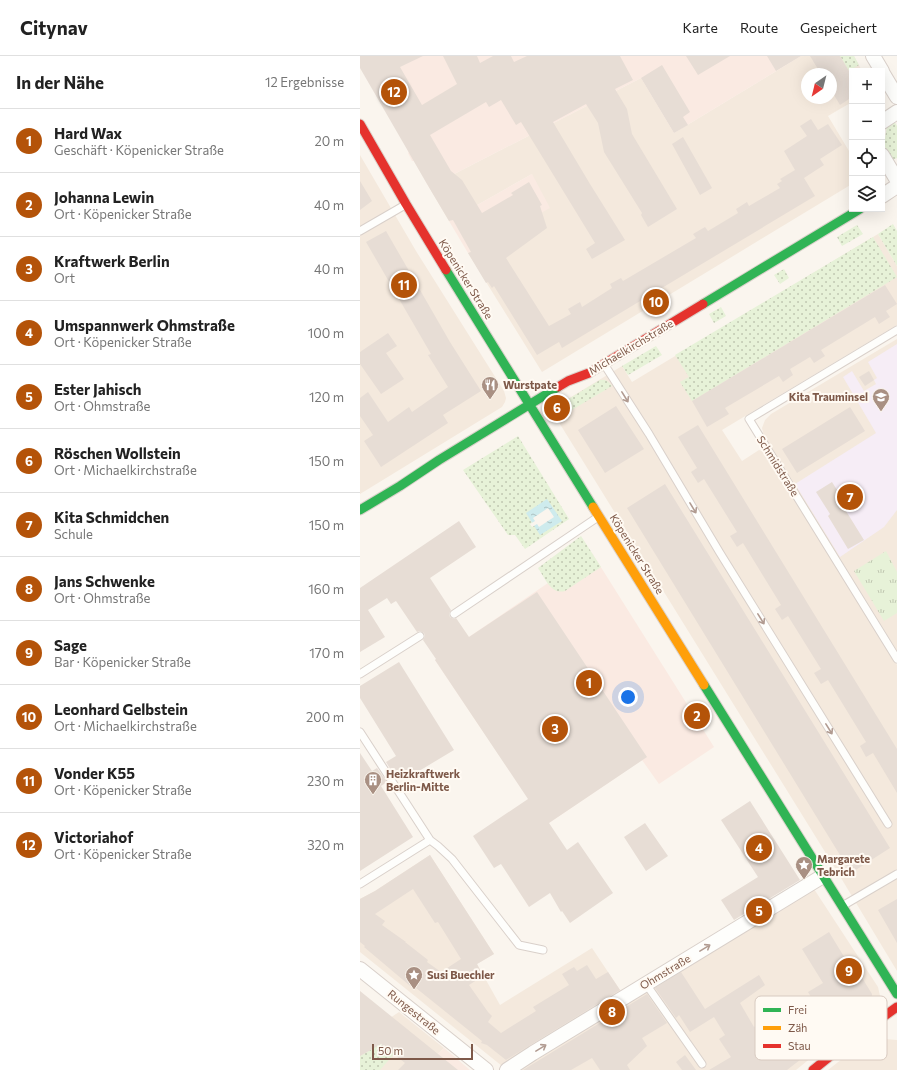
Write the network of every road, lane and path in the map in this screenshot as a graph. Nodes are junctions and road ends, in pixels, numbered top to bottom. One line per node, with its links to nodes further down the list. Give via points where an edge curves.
1 (873, 56): 2 (street)
2 (880, 68)
3 (885, 76): 4 (street)
4 (897, 97)
5 (897, 112): 6 (street)
6 (885, 120)
7 (361, 129): 12 (main road, Köpenicker Straße)
8 (885, 159): 9 (street)
9 (897, 180)
10 (897, 186): 11 (street)
11 (885, 194)
12 (406, 204): 14 (lane); 17 (main road, Köpenicker Straße)
13 (855, 212): 16 (main road, Michaelkirchstraße)
14 (360, 231)
15 (897, 330): 22 (lane, Schmidstraße, via 749,419)
16 (604, 364): 17 (main road, Michaelkirchstraße, via 568,381); 25 (lane, one-way to 25)
17 (530, 404): 18 (main road, Michaelkirchstraße); 19 (main road, Köpenicker Straße)
18 (360, 510)
19 (599, 516): 20 (lane); 28 (main road, Köpenicker Straße)
20 (454, 614)
21 (420, 636): 23 (lane)
22 (897, 659)
23 (360, 674)
24 (360, 732): 26 (lane)
25 (888, 824)
26 (430, 840): 29 (lane); 31 (lane, via 452,859 519,944)
27 (897, 874): 30 (lane)
28 (823, 876): 30 (main road, Köpenicker Straße); 33 (street, Ohmstraße, one-way to 28)
29 (360, 884)
30 (842, 906): 34 (main road, Köpenicker Straße)
31 (544, 950)
32 (360, 969): 39 (street, Rungestraße)
33 (646, 984): 38 (lane); 40 (street, Ohmstraße, one-way to 33)
34 (897, 994)
35 (897, 1007): 36 (main road)
36 (887, 1014)
37 (825, 1060): 41 (main road)
38 (702, 1064)
39 (486, 1070)
40 (507, 1070)
41 (813, 1070)

